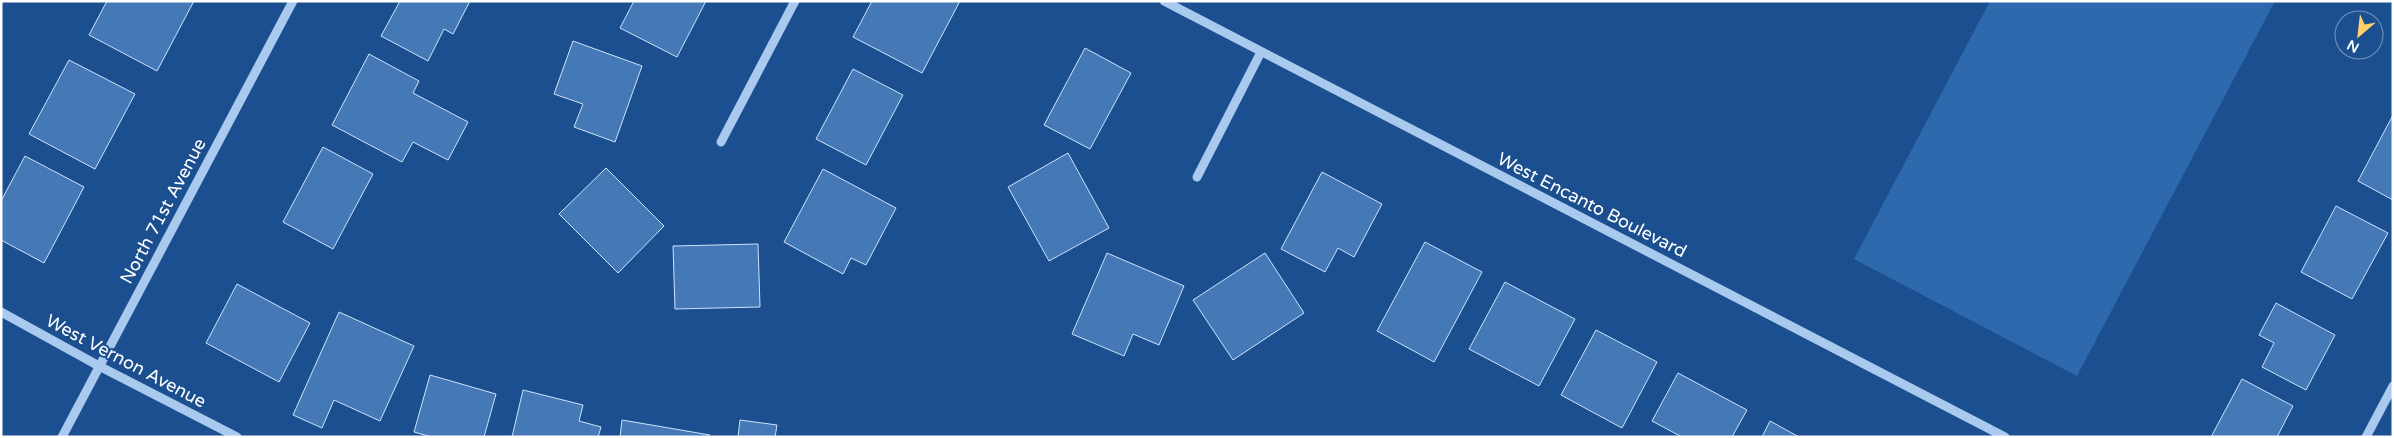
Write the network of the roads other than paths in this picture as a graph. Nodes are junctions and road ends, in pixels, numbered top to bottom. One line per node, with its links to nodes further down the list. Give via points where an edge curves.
1 (293, 1): 8 (street, North 71st Avenue)
2 (795, 1): 5 (street)
3 (1164, 1): 4 (street, West Encanto Boulevard)
4 (1261, 52): 6 (street); 12 (street, West Encanto Boulevard)
5 (721, 142)
6 (1197, 177)
7 (1, 312): 8 (street, West Vernon Avenue)
8 (99, 366): 10 (street, North 71st Avenue); 11 (street, West Vernon Avenue)
9 (2393, 386): 13 (street)
10 (62, 437)
11 (236, 437)
12 (2005, 437)
13 (2366, 437)

